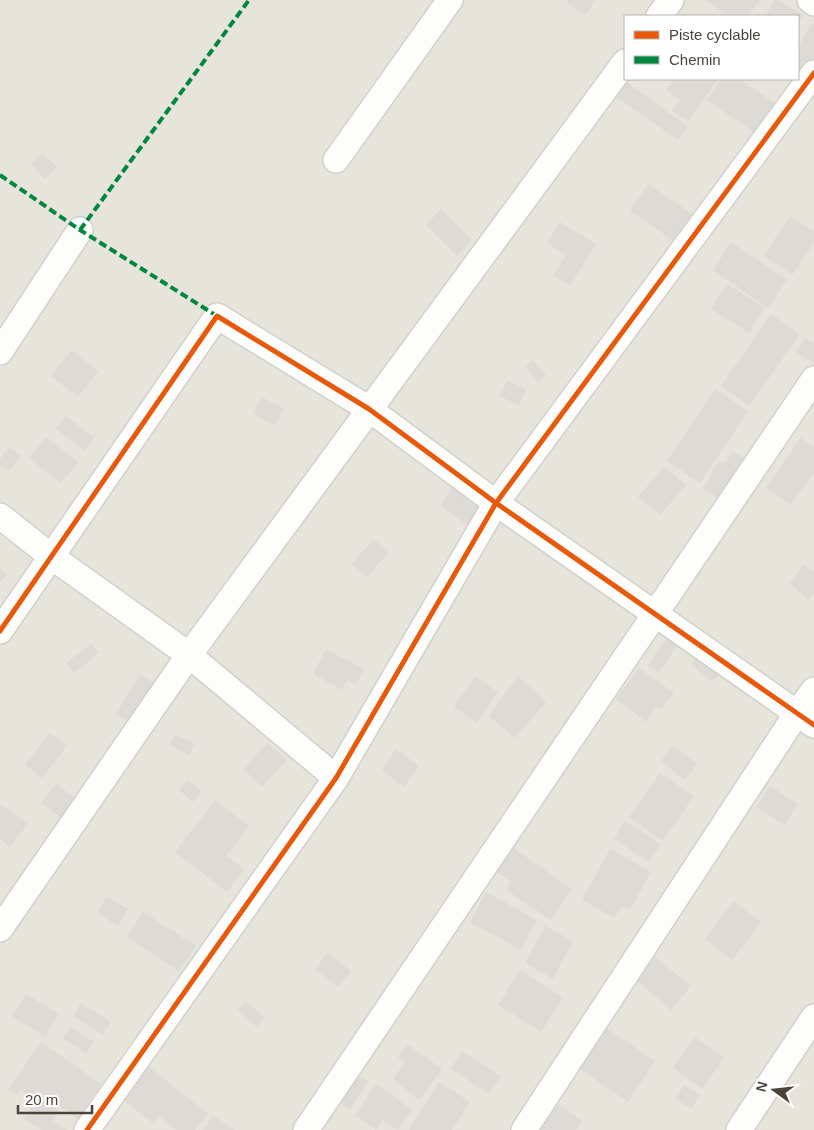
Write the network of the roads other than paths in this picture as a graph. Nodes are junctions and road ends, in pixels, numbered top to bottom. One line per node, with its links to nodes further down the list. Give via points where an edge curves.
1 (450, 0): 8 (street)
2 (671, 0): 5 (street)
3 (810, 0): 4 (street)
4 (814, 3)
5 (660, 15)
6 (624, 63): 12 (street)
7 (814, 73): 13 (street)
8 (336, 160)
9 (80, 230): 10 (street)
10 (0, 352)
11 (814, 379): 16 (street)
12 (370, 408): 13 (street); 15 (street, via 217,316); 18 (street)
13 (496, 503): 16 (street); 21 (street)
14 (0, 516): 15 (street)
15 (52, 557): 17 (street); 18 (street)
16 (655, 614): 20 (street); 25 (street)
17 (0, 631)
18 (189, 655): 21 (street); 22 (street)
19 (814, 690): 20 (street)
20 (806, 719): 26 (street)
21 (336, 778): 24 (street)
22 (0, 929)
23 (814, 1016): 27 (street)
24 (87, 1130)
25 (306, 1130)
26 (524, 1130)
27 (738, 1130)

